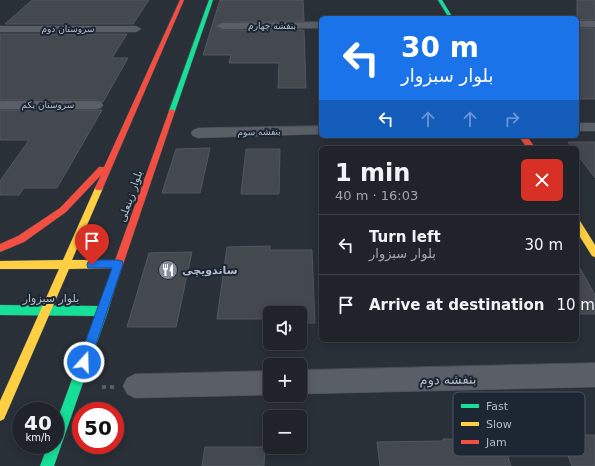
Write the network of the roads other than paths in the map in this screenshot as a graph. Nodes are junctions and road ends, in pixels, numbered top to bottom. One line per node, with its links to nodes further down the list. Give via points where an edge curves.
1 (182, 0): 17 (main road)
2 (211, 0): 21 (main road, بلوار زینعلی)
3 (440, 0): 4 (main road)
4 (450, 16)
5 (579, 24): 6 (street)
6 (595, 24)
7 (319, 25): 8 (street, بنفشه چهارم)
8 (222, 26)
9 (0, 29): 10 (street, سروستان دوم)
10 (136, 29)
11 (0, 105): 12 (street, سروستان یکم)
12 (96, 105)
13 (579, 127): 14 (street)
14 (595, 127)
15 (319, 130): 16 (street, بنفشه سوم)
16 (198, 133)
17 (115, 154): 19 (main road, via 63,210 21,239); 23 (main road)
18 (579, 227): 20 (main road)
19 (0, 248)
20 (595, 253)
21 (118, 264): 23 (main road); 26 (main road, بلوار زینعلی)
22 (0, 265): 23 (main road)
23 (65, 265): 25 (main road)
24 (0, 310): 25 (main road, بلوار سبزوار)
25 (47, 310): 26 (main road, بلوار سبزوار); 31 (main road)
26 (102, 311): 32 (main road, بلوار زینعلی)
27 (595, 375): 28 (street, بنفشه دوم)
28 (307, 382)
29 (263, 383): 30 (street)
30 (135, 386)
31 (0, 415)
32 (64, 419)
33 (52, 454): 34 (main road, بلوار زینعلی)
34 (47, 466)

